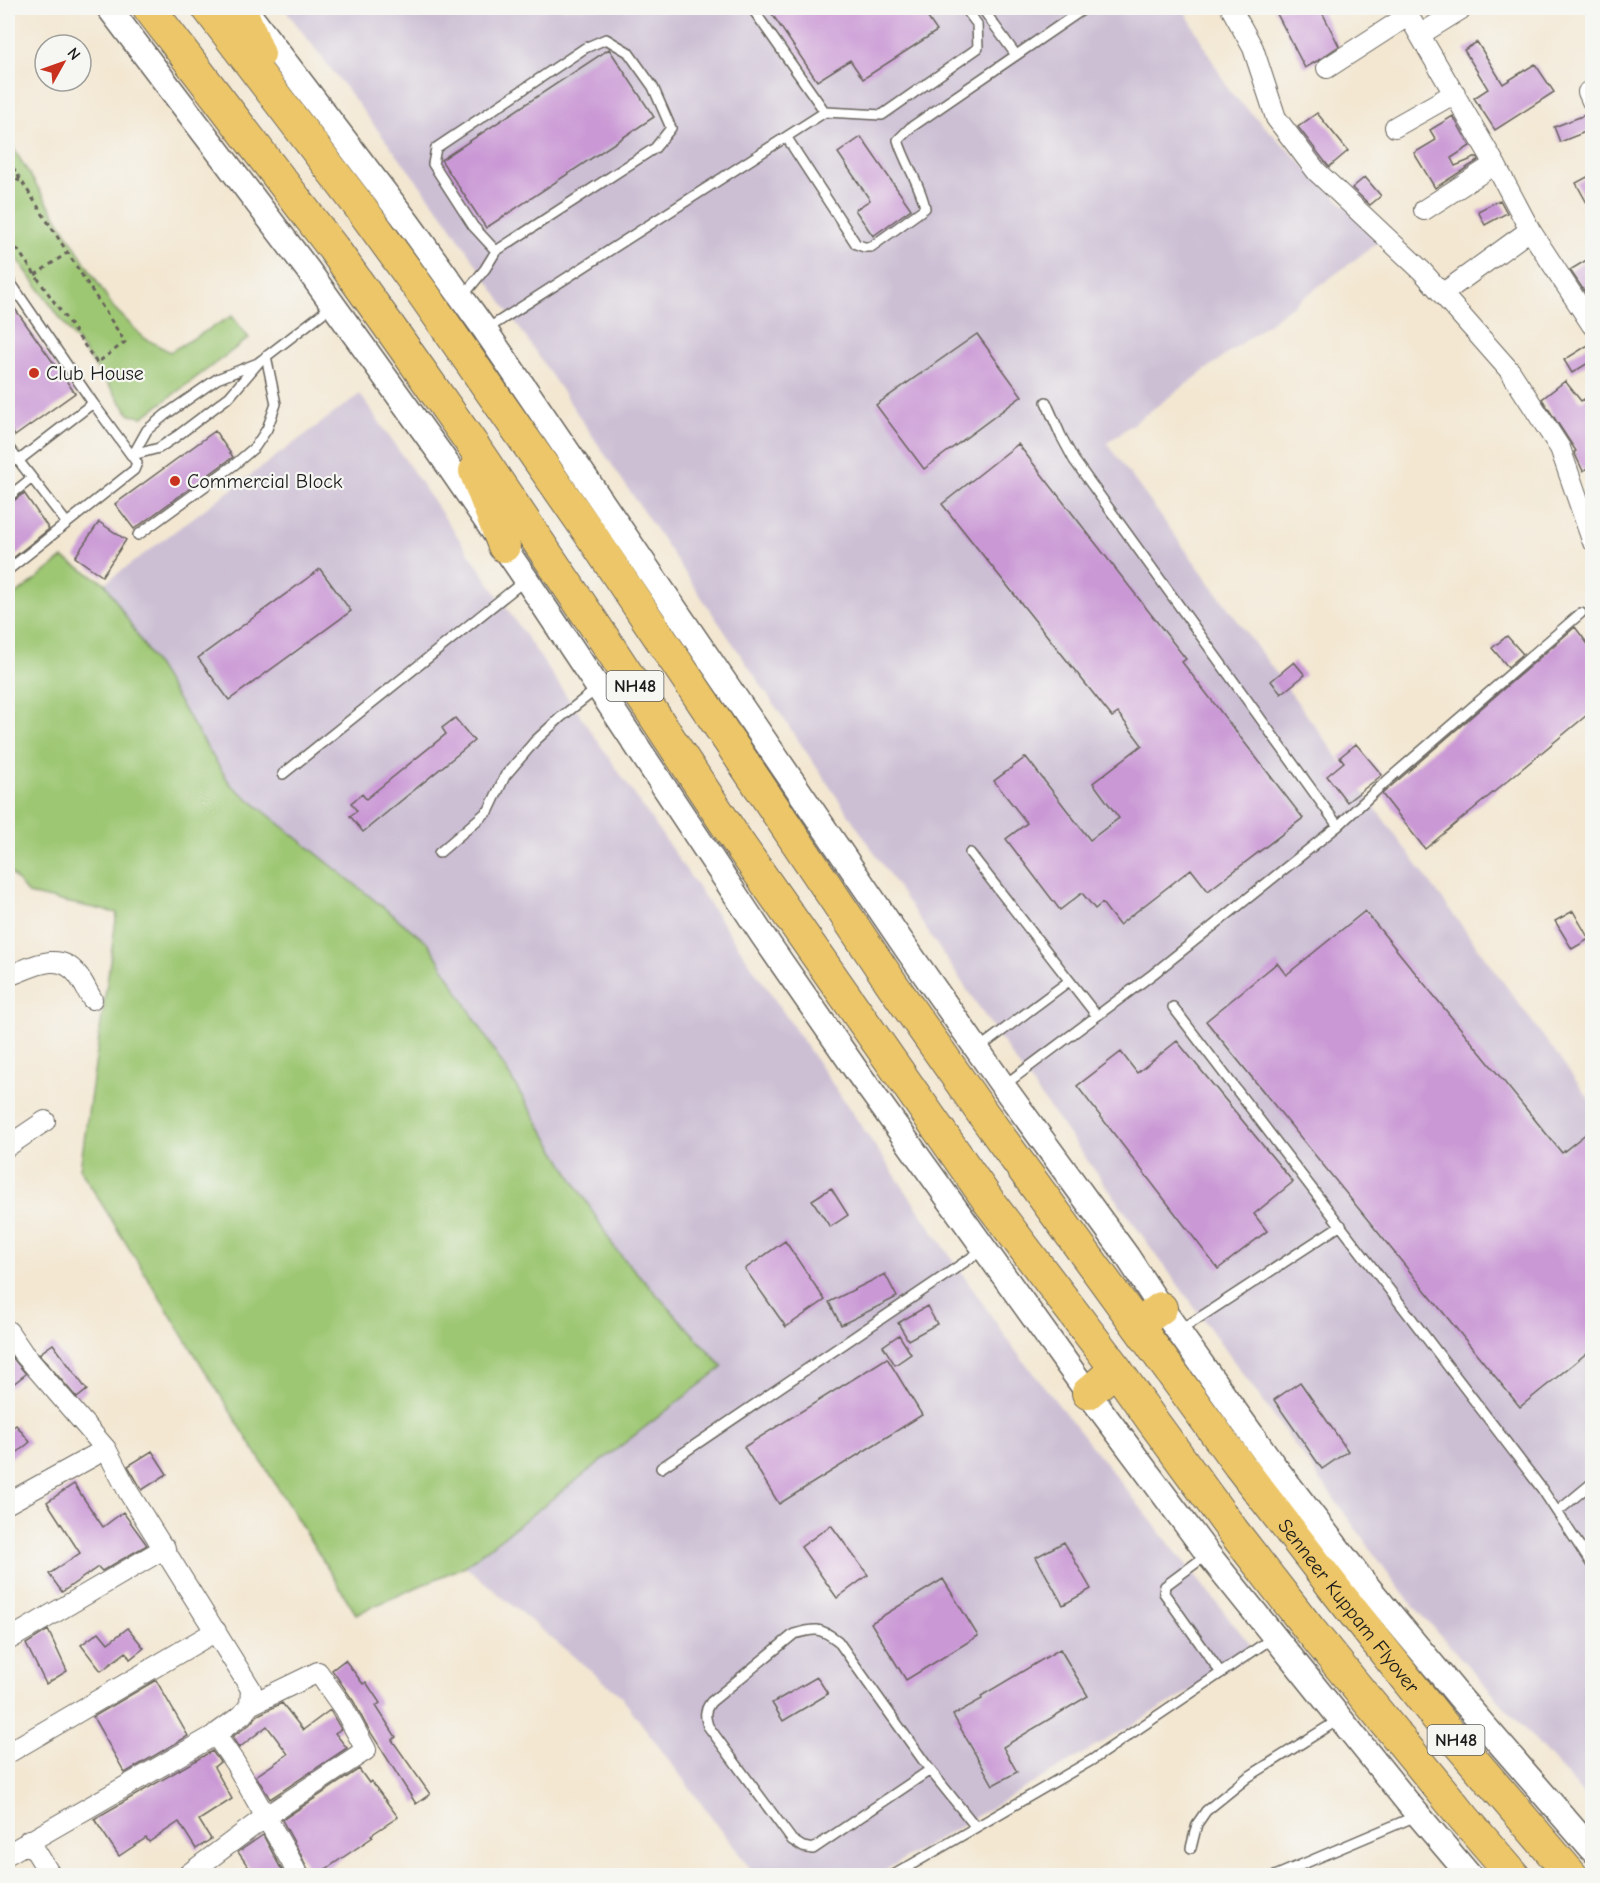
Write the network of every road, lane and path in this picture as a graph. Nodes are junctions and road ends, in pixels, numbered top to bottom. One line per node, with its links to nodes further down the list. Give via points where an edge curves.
1 (109, 8): 33 (street)
2 (149, 8): 37 (highway, NH48, via 333,248)
3 (208, 8): 19 (highway, NH48)
4 (242, 8): 19 (highway, via 255,46); 32 (street)
5 (752, 8): 16 (lane)
6 (965, 8): 16 (lane, via 977,24 978,48 882,115)
7 (982, 8): 13 (lane)
8 (1085, 8): 13 (lane)
9 (1231, 8): 31 (street, via 1252,48 1276,118 1317,172)
10 (1463, 8): 12 (street)
11 (1407, 11): 12 (street); 14 (street)
12 (1421, 34): 15 (street)
13 (1016, 55): 18 (lane, via 898,140 925,208 871,247 856,244)
14 (1327, 68)
15 (1455, 93): 17 (street); 21 (street)
16 (825, 112): 18 (lane)
17 (1395, 127)
18 (787, 138): 35 (lane)
19 (320, 154): 68 (highway, NH48, via 501,404 983,1114)
20 (8, 160): 23 (path)
21 (1495, 164): 24 (street); 25 (street)
22 (8, 176): 23 (path)
23 (22, 182): 28 (path)
24 (1424, 210)
25 (1530, 230): 31 (street); 34 (street)
26 (8, 236): 29 (path)
27 (496, 251): 27 (lane, via 655,148 671,128 653,87 628,52 606,39 585,48 436,148 433,164 473,226); 32 (lane)
28 (67, 252): 29 (path); 29 (path, via 125,342 97,363)
29 (35, 275)
30 (8, 279): 39 (lane)
31 (1442, 294): 47 (street, via 1510,371 1560,448)
32 (462, 298): 35 (street)
33 (334, 305): 36 (lane); 48 (street)
34 (1593, 325)
35 (485, 330): 62 (street)
36 (262, 359): 41 (lane, via 230,396 177,436 159,448); 41 (lane, via 217,379 165,415 147,430); 46 (lane, via 276,404 255,447)
37 (439, 397): 48 (highway, via 470,460); 70 (highway, NH48, via 842,992 990,1203)
38 (1046, 402): 54 (lane, via 1074,460)
39 (93, 403): 41 (lane); 42 (lane)
40 (8, 447): 42 (lane)
41 (133, 455): 45 (lane, via 137,463 134,470)
42 (18, 461): 43 (lane)
43 (32, 478): 44 (lane); 45 (lane)
44 (8, 497)
45 (66, 522): 49 (lane)
46 (138, 535)
47 (1593, 540)
48 (504, 546): 50 (street)
49 (8, 570)
50 (526, 579): 52 (street); 53 (lane)
51 (1581, 613): 54 (lane)
52 (598, 688): 55 (lane, via 535,741 505,776 489,810); 67 (street, via 763,936)
53 (284, 774)
54 (1338, 826): 61 (lane)
55 (439, 853)
56 (970, 853): 58 (lane)
57 (8, 975): 59 (street, via 52,961 65,962 78,974)
58 (1070, 981): 61 (lane); 62 (lane)
59 (92, 999)
60 (1173, 1007): 66 (lane)
61 (1097, 1016): 63 (lane)
62 (978, 1049): 63 (street)
63 (1004, 1086): 68 (street, via 1127,1256)
64 (45, 1121): 65 (street)
65 (8, 1146)
66 (1341, 1225): 68 (lane); 76 (lane)
67 (984, 1249): 71 (street); 73 (lane)
68 (1159, 1321): 94 (street, via 1363,1581); 103 (highway, Senneer Kuppam Flyover / NH48, via 1164,1360 1248,1476 1446,1729)
69 (8, 1331): 72 (street)
70 (1116, 1369): 71 (highway); 102 (highway, NH48, via 1310,1630)
71 (1088, 1393): 78 (street)
72 (106, 1449): 75 (street); 77 (street)
73 (662, 1468)
74 (1593, 1483): 76 (lane)
75 (8, 1503)
76 (1557, 1512): 79 (lane)
77 (165, 1548): 80 (street); 82 (street)
78 (1208, 1554): 81 (street); 83 (lane, via 1165,1586 1164,1593)
79 (1593, 1565)
80 (216, 1631): 84 (street, via 251,1689); 87 (street)
81 (1274, 1637): 83 (lane); 85 (street)
82 (8, 1640)
83 (1221, 1673): 91 (lane, via 1092,1760)
84 (250, 1705): 86 (street); 90 (street, via 318,1672 366,1750)
85 (1340, 1719): 89 (street); 93 (lane, via 1248,1778 1206,1811 1197,1824)
86 (215, 1734): 90 (street); 92 (street)
87 (8, 1753)
88 (930, 1770): 88 (lane, via 813,1849 803,1847 792,1840 708,1726 706,1709 794,1634 810,1629 825,1631 838,1641); 91 (lane)
89 (1418, 1815): 100 (lane); 101 (street)
90 (266, 1817): 97 (street); 98 (street)
91 (975, 1827): 99 (lane)
92 (29, 1840): 95 (street); 96 (street)
93 (1191, 1848)
94 (1593, 1850)
95 (8, 1854)
96 (51, 1875)
97 (186, 1875)
98 (298, 1875)
99 (892, 1875)
100 (1275, 1875)
101 (1470, 1875)
102 (1514, 1875)
103 (1572, 1875)

